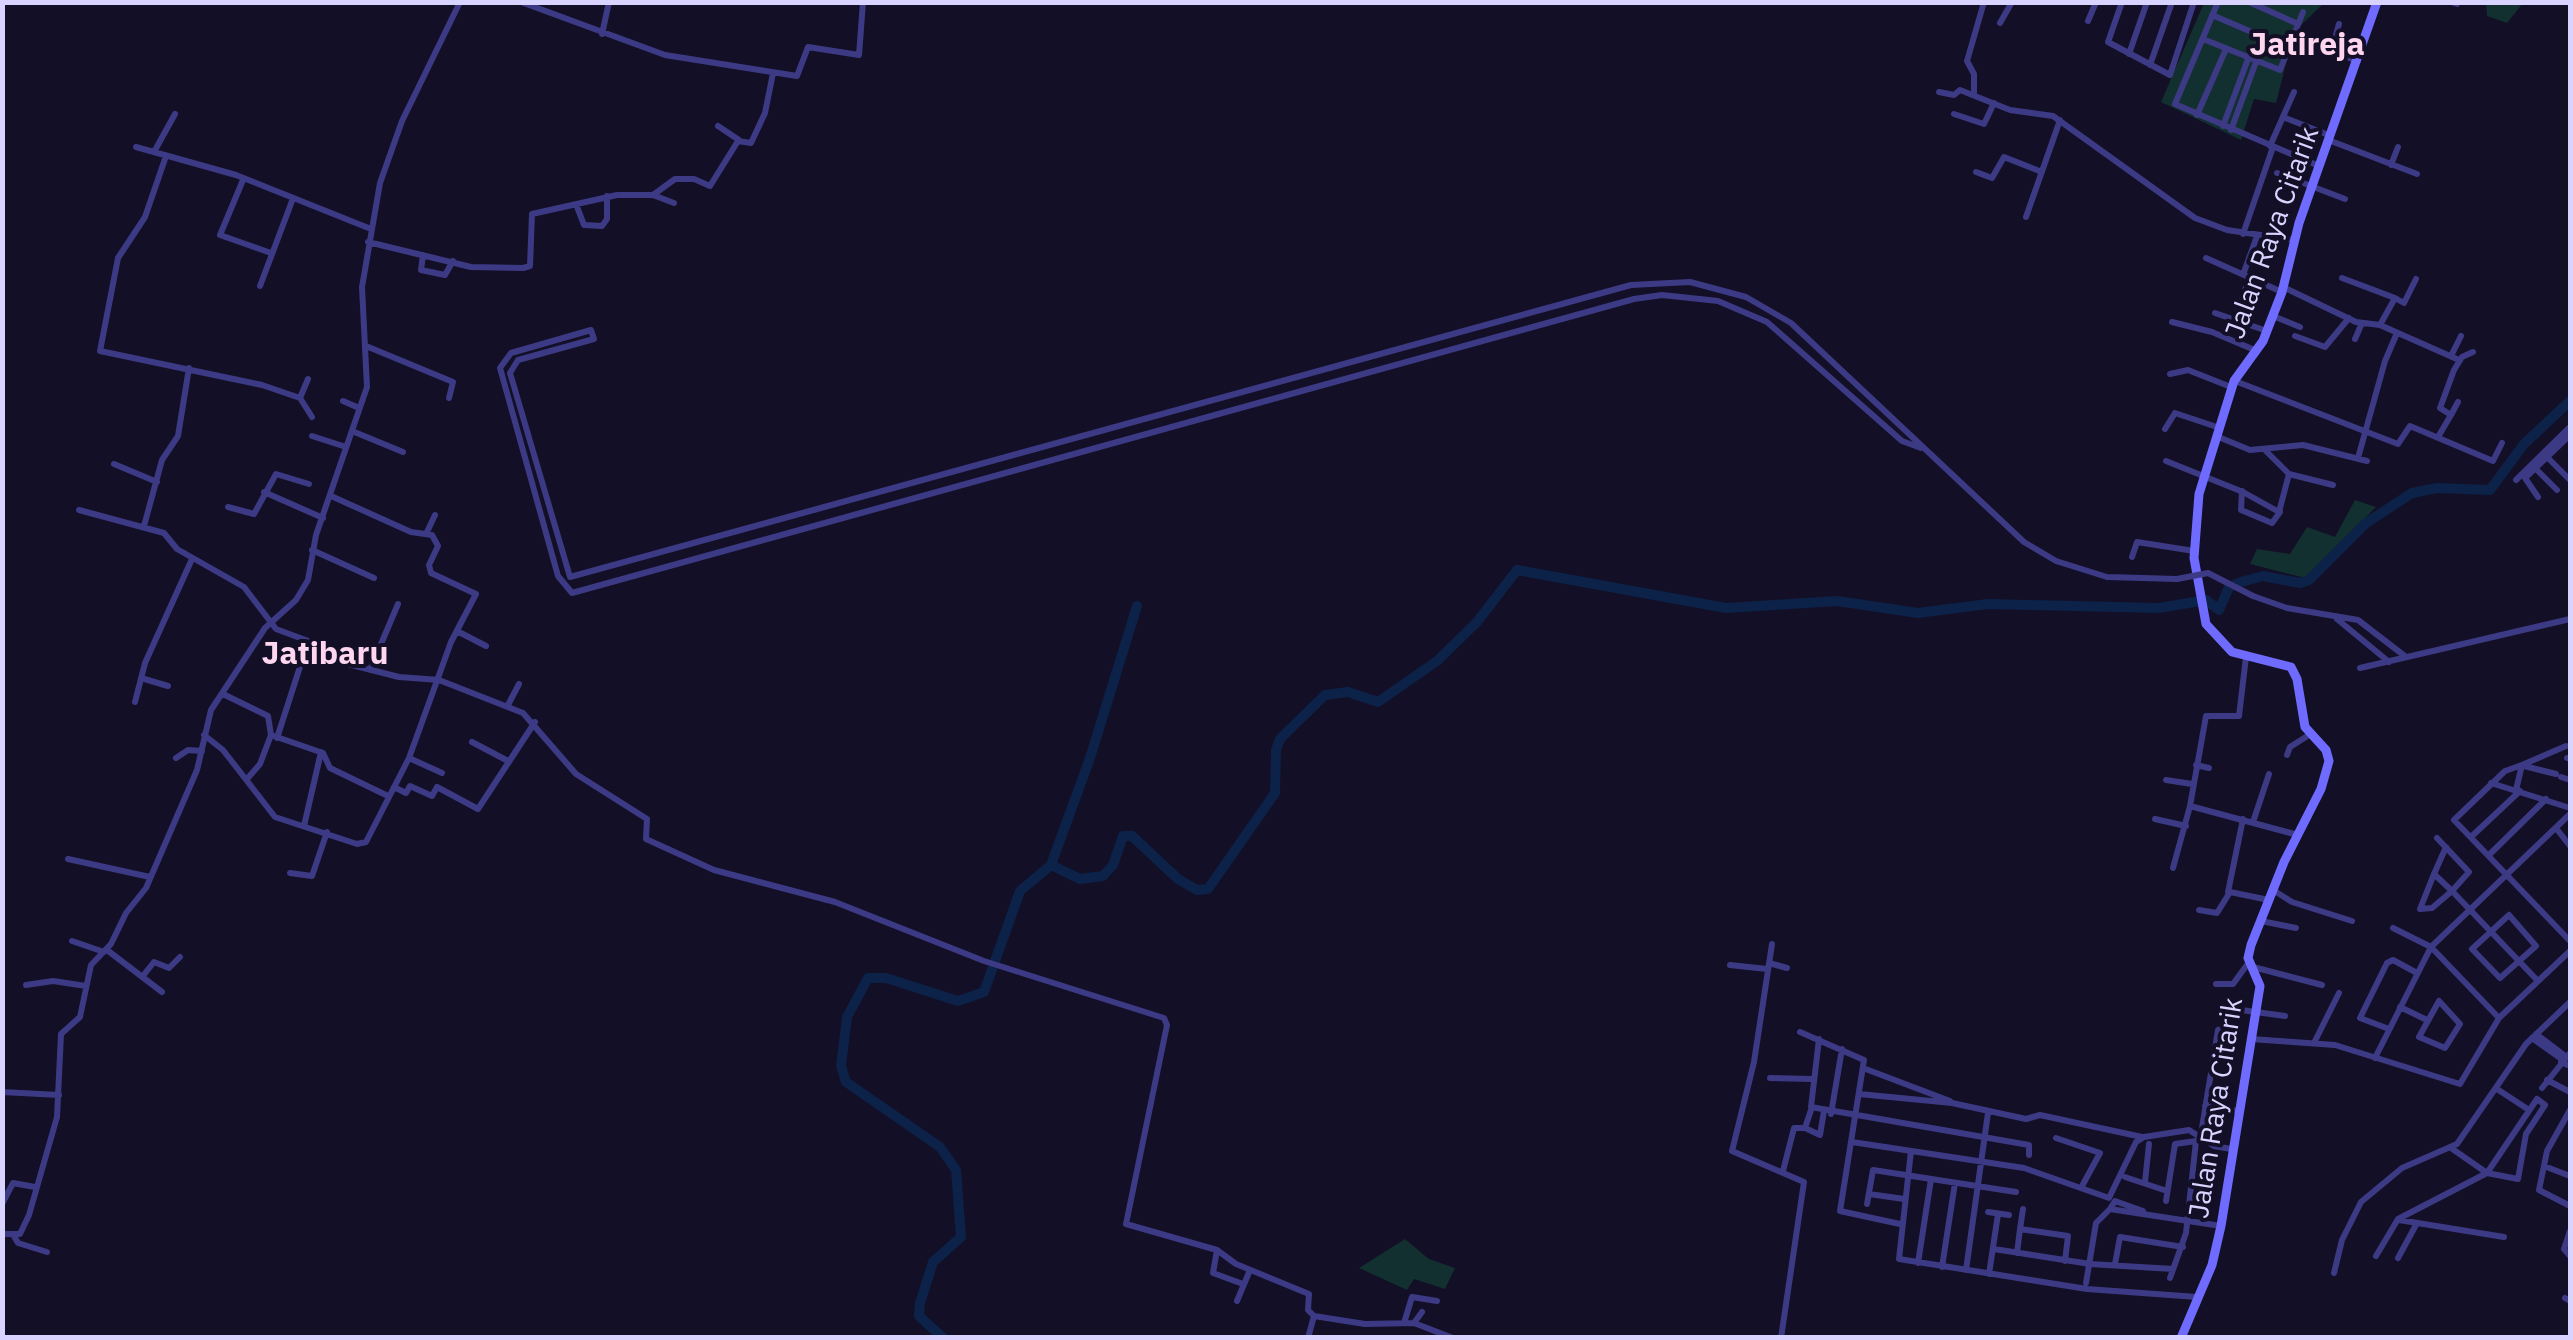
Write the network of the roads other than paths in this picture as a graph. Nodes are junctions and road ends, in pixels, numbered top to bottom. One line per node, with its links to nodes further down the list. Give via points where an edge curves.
1 (460, 2): 64 (street, via 392,148)
2 (521, 2): 21 (street)
3 (609, 2): 21 (street)
4 (863, 2): 29 (street, via 859,54 808,47 799,75)
5 (1984, 2): 32 (street, via 1967,60)
6 (2012, 2): 18 (street)
7 (2096, 2): 17 (street)
8 (2122, 2): 25 (street, via 2108,42)
9 (2147, 2): 25 (street)
10 (2172, 2): 28 (street)
11 (2194, 2): 28 (street, via 2172,74)
12 (2218, 2): 16 (street)
13 (2377, 2): 27 (street, Jalan Raya Citarik)
14 (2255, 4): 19 (street)
15 (2303, 12): 19 (street)
16 (2212, 16): 22 (street); 23 (street)
17 (2088, 21)
18 (2000, 23)
19 (2298, 24): 23 (street)
20 (2339, 24): 27 (street, via 2331,52)
21 (602, 34): 29 (street, via 676,58)
22 (2203, 39): 24 (street); 36 (street, via 2175,102)
23 (2289, 48): 26 (street, via 2280,70)
24 (2226, 49): 26 (street); 36 (street)
25 (2129, 54): 28 (street)
26 (2252, 61): 40 (street); 41 (street)
27 (2359, 62): 42 (street, Jalan Raya Citarik)
28 (2150, 65)
29 (773, 72): 43 (street, via 751,142)
30 (1939, 92): 32 (street)
31 (2294, 92): 37 (street)
32 (1974, 94): 33 (street)
33 (1994, 103): 35 (street, via 1984,124); 38 (street)
34 (175, 114): 47 (street)
35 (1954, 114)
36 (2198, 115): 40 (street)
37 (2282, 116): 42 (street); 44 (street)
38 (2060, 120): 52 (street); 65 (street, via 2178,208)
39 (718, 126): 43 (street)
40 (2222, 126): 41 (street)
41 (2231, 130): 44 (street)
42 (2332, 139): 49 (street); 50 (street, Jalan Raya Citarik)
43 (739, 140): 57 (street, via 710,186 682,178)
44 (2271, 146): 50 (street); 65 (street)
45 (2398, 147): 49 (street)
46 (136, 148): 47 (street)
47 (154, 152): 48 (street)
48 (166, 156): 55 (street); 97 (street, via 145,217 118,258 100,350)
49 (2391, 165): 54 (street)
50 (2320, 166): 56 (street, Jalan Raya Citarik)
51 (1976, 172): 52 (street, via 1992,178 2004,157)
52 (2042, 172): 63 (street)
53 (2278, 173): 56 (street)
54 (2416, 174)
55 (243, 180): 60 (street); 69 (street, via 220,235)
56 (2312, 187): 59 (street); 67 (street, Jalan Raya Citarik)
57 (653, 195): 58 (street); 61 (street)
58 (607, 196): 62 (street); 62 (street, via 602,226 584,225)
59 (2345, 199)
60 (292, 201): 64 (street); 69 (street)
61 (674, 203)
62 (576, 204): 72 (street, via 530,215 529,267)
63 (2026, 217)
64 (371, 230): 68 (street)
65 (2243, 234): 66 (street)
66 (2258, 236): 67 (street); 73 (street)
67 (2294, 240): 78 (street, Jalan Raya Citarik)
68 (368, 242): 70 (street); 93 (street, via 362,287)
69 (271, 254): 76 (street)
70 (423, 254): 72 (street); 72 (street, via 420,268 433,273 448,274)
71 (2206, 258): 73 (street)
72 (452, 261)
73 (2244, 272): 78 (street)
74 (2342, 278): 79 (street)
75 (2416, 278): 79 (street, via 2404,303)
76 (260, 286)
77 (2246, 288): 83 (street)
78 (2282, 290): 81 (street, Jalan Raya Citarik); 82 (street)
79 (2395, 298): 86 (street)
80 (2215, 313): 83 (street)
81 (2273, 316): 87 (street); 88 (street, Jalan Raya Citarik)
82 (2348, 318): 85 (street); 90 (street, via 2325,347)
83 (2236, 320): 88 (street)
84 (2172, 322): 94 (street)
85 (2362, 324): 86 (street); 92 (street)
86 (2380, 326): 89 (street)
87 (2300, 327)
88 (2267, 331): 94 (street, Jalan Raya Citarik)
89 (2397, 333): 96 (street); 110 (street)
90 (2295, 336)
91 (2461, 336): 96 (street)
92 (2355, 339)
93 (366, 346): 102 (street, via 453,382); 105 (street, via 367,387)
94 (2258, 351): 100 (street, Jalan Raya Citarik)
95 (2474, 352): 96 (street)
96 (2455, 358): 106 (street, via 2440,406)
97 (189, 368): 101 (street); 131 (street, via 178,436)
98 (2170, 374): 100 (street, via 2188,370)
99 (308, 379): 101 (street)
100 (2232, 384): 110 (street); 111 (street, Jalan Raya Citarik)
101 (300, 398): 107 (street)
102 (449, 398)
103 (342, 400): 105 (street)
104 (2458, 402): 106 (street)
105 (359, 408): 112 (street)
106 (2450, 414): 115 (street)
107 (312, 417)
108 (2570, 427): 129 (street)
109 (2165, 429): 111 (street, via 2174,413)
110 (2367, 430): 115 (street, via 2398,444 2410,426); 120 (street, via 2362,460 2303,445)
111 (2216, 431): 120 (street, via 2241,447); 128 (street, Jalan Raya Citarik)
112 (352, 432): 118 (street); 121 (street)
113 (2570, 435): 117 (street)
114 (312, 436): 118 (street)
115 (2438, 438): 116 (street, via 2494,461)
116 (2502, 443)
117 (2562, 444): 122 (street); 123 (street)
118 (346, 448): 137 (street)
119 (1921, 448): 119 (street, via 1902,441 1767,322 1718,302 1634,299 572,593 558,576 500,368 511,353 591,330 594,338 518,360 510,373 570,577 1660,282 1719,288 1771,310); 152 (street, bridge, via 1990,515 2056,561 2108,578 2208,573 2253,596)
120 (2265, 450): 127 (street)
121 (403, 452)
122 (2570, 452)
123 (2547, 457): 126 (street); 130 (street)
124 (2166, 461): 128 (street)
125 (114, 464): 131 (street)
126 (2535, 468): 134 (street); 138 (street, via 2524,481)
127 (2289, 474): 133 (street); 141 (street)
128 (2203, 476): 135 (street); 147 (street, Jalan Raya Citarik)
129 (2516, 480)
130 (2570, 480)
131 (157, 482): 144 (street)
132 (309, 484): 136 (street, via 276,474)
133 (2333, 485)
134 (2557, 490)
135 (2242, 491): 141 (street); 141 (street, via 2241,510 2272,523)
136 (264, 492): 139 (street, via 252,515); 143 (street)
137 (331, 496): 143 (street); 145 (street, via 411,532)
138 (2538, 497)
139 (228, 507)
140 (79, 510): 144 (street)
141 (2280, 512)
142 (435, 515): 145 (street)
143 (323, 518): 146 (street)
144 (144, 526): 149 (street, via 164,532)
145 (427, 532): 155 (street, via 438,546 431,573 475,592)
146 (312, 550): 150 (street); 154 (street, via 304,590)
147 (2194, 551): 148 (street, via 2136,542); 158 (street, Jalan Raya Citarik, via 2200,607 2218,640)
148 (2132, 557)
149 (192, 559): 154 (street, via 244,587); 163 (street)
150 (374, 578)
151 (398, 604): 162 (street)
152 (2331, 616): 159 (street, via 2358,620); 160 (street)
153 (2570, 619): 159 (street)
154 (270, 622): 156 (street); 167 (street)
155 (457, 631): 157 (street); 164 (street)
156 (308, 642): 162 (street, via 328,648 332,660); 173 (street)
157 (486, 646)
158 (2246, 657): 172 (street, Jalan Raya Citarik, via 2293,670); 183 (street, via 2239,716 2207,714)
159 (2407, 658): 160 (street)
160 (2389, 662): 161 (street)
161 (2360, 668)
162 (370, 670): 164 (street)
163 (141, 678): 166 (street); 168 (street)
164 (438, 680): 169 (street); 180 (street)
165 (519, 684): 169 (street)
166 (168, 686)
167 (223, 694): 171 (street); 173 (street, via 268,716)
168 (135, 702)
169 (508, 705): 170 (street)
170 (535, 722): 181 (street); 338 (street, via 576,774 648,820 646,839 714,870 835,902 1166,1020 1126,1224)
171 (204, 735): 176 (street); 188 (street)
172 (2309, 735): 178 (street, via 2290,746); 199 (street, Jalan Raya Citarik, via 2329,760)
173 (274, 736): 177 (street); 188 (street)
174 (472, 742): 181 (street)
175 (2566, 746): 182 (street)
176 (202, 751): 179 (street, via 186,750); 218 (street)
177 (321, 752): 194 (street, via 330,768); 203 (street)
178 (2287, 756)
179 (176, 758)
180 (409, 758): 185 (street); 192 (street)
181 (508, 761): 192 (street, via 478,810 437,787 432,796)
182 (2522, 765): 187 (street); 190 (street); 193 (street)
183 (2196, 766): 184 (street); 191 (street)
184 (2209, 768)
185 (442, 774)
186 (2269, 774): 202 (street)
187 (2563, 777)
188 (247, 779): 203 (street, via 271,814)
189 (2166, 780): 191 (street)
190 (2492, 783): 193 (street); 208 (street, via 2454,818)
191 (2192, 784): 196 (street)
192 (394, 787): 194 (street)
193 (2518, 791): 195 (street); 208 (street)
194 (388, 796): 206 (street, via 364,844)
195 (2546, 799): 197 (street); 212 (street)
196 (2190, 806): 201 (street); 204 (street)
197 (2570, 811): 205 (street)
198 (2295, 812): 199 (street)
199 (2308, 817): 207 (street, Jalan Raya Citarik)
200 (2156, 819): 204 (street)
201 (2244, 819): 202 (street); 220 (street)
202 (2254, 822): 207 (street)
203 (304, 826): 206 (street)
204 (2186, 826): 214 (street)
205 (2556, 828): 210 (street); 217 (street)
206 (328, 832): 215 (street, via 312,876)
207 (2298, 835): 221 (street, Jalan Raya Citarik)
208 (2471, 837): 212 (street)
209 (2436, 838): 211 (street)
210 (2570, 846)
211 (2446, 848): 216 (street); 219 (street, via 2469,872)
212 (2489, 855): 217 (street)
213 (68, 858): 218 (street)
214 (2173, 868)
215 (290, 873)
216 (2434, 874): 219 (street); 219 (street, via 2420,909 2429,910)
217 (2507, 876): 223 (street); 230 (street)
218 (150, 877): 233 (street)
219 (2452, 890): 223 (street)
220 (2228, 893): 221 (street); 222 (street, via 2221,911)
221 (2271, 895): 224 (street, Jalan Raya Citarik); 225 (street)
222 (2199, 910)
223 (2470, 911): 228 (street); 232 (street)
224 (2262, 921): 226 (street); 238 (street, Jalan Raya Citarik, via 2250,945)
225 (2352, 921)
226 (2296, 928)
227 (2393, 928): 232 (street)
228 (2490, 930): 236 (street); 236 (street, via 2514,918 2536,944); 236 (street, via 2472,949 2499,977)
229 (72, 941): 233 (street)
230 (2570, 941)
231 (1772, 944): 239 (street)
232 (2431, 948): 241 (street); 255 (street)
233 (106, 951): 242 (street); 247 (street, via 91,965)
234 (2570, 951): 243 (street)
235 (180, 957): 242 (street, via 170,968 154,962)
236 (2520, 961): 243 (street)
237 (1730, 964): 239 (street)
238 (2251, 965): 244 (street, via 2235,983); 246 (street); 252 (street, Jalan Raya Citarik, via 2260,981)
239 (1768, 966): 240 (street); 301 (street, via 1732,1151)
240 (1787, 968)
241 (2417, 973): 251 (street); 258 (street, via 2390,961 2360,1018)
242 (142, 977): 248 (street)
243 (2538, 981): 255 (street)
244 (2216, 984)
245 (26, 985): 247 (street, via 53,980)
246 (2322, 985)
247 (86, 986): 277 (street, via 79,1020 61,1034)
248 (162, 992)
249 (2339, 992): 263 (street)
250 (2570, 1002): 260 (street)
251 (2400, 1007): 256 (street); 258 (street)
252 (2256, 1009): 253 (street); 254 (street); 262 (street, Jalan Raya Citarik)
253 (2241, 1010)
254 (2285, 1016)
255 (2499, 1018): 266 (street, via 2460,1084)
256 (2427, 1020): 256 (street, via 2439,1001 2458,1020 2447,1047 2420,1039)
257 (2226, 1028): 279 (street, via 2218,1030)
258 (2389, 1029): 266 (street)
259 (1800, 1032): 261 (street)
260 (2534, 1036): 265 (street); 273 (street)
261 (1819, 1039): 264 (street); 270 (street)
262 (2251, 1039): 263 (street); 283 (street, Jalan Raya Citarik)
263 (2314, 1044): 266 (street)
264 (1842, 1049): 268 (street, via 1863,1058); 285 (street)
265 (2566, 1057): 267 (street); 271 (street)
266 (2374, 1058)
267 (2570, 1066)
268 (1863, 1068): 276 (street); 278 (street)
269 (1770, 1078): 270 (street)
270 (1812, 1078): 280 (street)
271 (2548, 1080): 272 (street); 275 (street)
272 (2542, 1088)
273 (2496, 1089): 281 (street); 293 (street)
274 (2, 1092): 277 (street)
275 (2570, 1092)
276 (1859, 1094): 278 (street); 286 (street)
277 (59, 1095): 309 (street)
278 (1952, 1102): 284 (street)
279 (2206, 1106): 283 (street); 288 (street)
280 (1812, 1107): 285 (street); 287 (street)
281 (2530, 1110): 296 (street); 304 (street, via 2537,1099 2544,1105 2526,1134 2518,1178)
282 (2570, 1110): 300 (street)
283 (2237, 1111): 294 (street, Jalan Raya Citarik)
284 (1988, 1112): 289 (street); 291 (street, via 2026,1119 2040,1114)
285 (1828, 1113): 286 (street); 287 (street, via 1820,1135)
286 (1856, 1118): 289 (street); 292 (street)
287 (1806, 1128): 301 (street, via 1794,1128)
288 (2201, 1134): 291 (street, via 2189,1130); 294 (street)
289 (1987, 1137): 297 (street, via 2029,1145); 298 (street)
290 (2056, 1138): 311 (street, via 2100,1153)
291 (2147, 1141): 299 (street); 311 (street, via 2136,1142 2111,1197)
292 (1852, 1142): 295 (street); 327 (street, via 1840,1211)
293 (2451, 1148): 302 (street); 352 (street, via 2402,1168 2374,1189 2351,1219)
294 (2232, 1150): 329 (street, Jalan Raya Citarik)
295 (1911, 1151): 298 (street); 303 (street)
296 (2502, 1151): 302 (street); 304 (street)
297 (2028, 1155)
298 (1984, 1162): 310 (street); 311 (street)
299 (2147, 1162): 308 (street); 308 (street, via 2130,1179)
300 (2544, 1166): 305 (street); 319 (street, via 2540,1193)
301 (1783, 1171): 365 (street, via 1804,1184)
302 (2486, 1173): 304 (street); 324 (street)
303 (1907, 1175): 306 (street); 314 (street, via 1873,1170); 315 (street)
304 (2497, 1175)
305 (2570, 1176)
306 (1931, 1179): 307 (street); 345 (street)
307 (1955, 1182): 310 (street); 348 (street)
308 (2145, 1182): 312 (street)
309 (36, 1186): 317 (street, via 13,1182); 333 (street, via 27,1222)
310 (1979, 1187): 313 (street); 351 (street)
311 (2081, 1188)
312 (2167, 1190): 316 (street); 325 (street, via 2175,1144 2196,1141)
313 (2016, 1192)
314 (1869, 1194): 315 (street); 318 (street)
315 (1904, 1199): 327 (street)
316 (2166, 1201)
317 (2, 1204)
318 (1868, 1204)
319 (2570, 1206)
320 (2023, 1209): 330 (street)
321 (1988, 1212): 322 (street)
322 (1998, 1214): 323 (street); 337 (street)
323 (2009, 1215)
324 (2398, 1219): 326 (street); 341 (street)
325 (2188, 1221): 329 (street); 336 (street); 346 (street, via 2110,1209 2096,1222)
326 (2417, 1223): 335 (street); 343 (street)
327 (1900, 1224): 345 (street, via 1898,1256)
328 (2070, 1225): 334 (street)
329 (2222, 1226): 357 (street, Jalan Raya Citarik)
330 (2020, 1229): 334 (street); 340 (street)
331 (2570, 1231): 342 (street, via 2564,1249)
332 (2, 1234): 333 (street)
333 (14, 1235): 339 (street, via 18,1243)
334 (2068, 1236): 344 (street)
335 (2504, 1238)
336 (2183, 1246): 347 (street, via 2120,1237); 349 (street)
337 (1994, 1248): 340 (street); 353 (street)
338 (1217, 1250): 350 (street); 356 (street, via 1213,1273)
339 (47, 1252)
340 (2017, 1252): 344 (street)
341 (2376, 1256)
342 (2570, 1256)
343 (2398, 1258)
344 (2065, 1261): 346 (street)
345 (1918, 1263): 348 (street)
346 (2090, 1264): 347 (street); 355 (street)
347 (2115, 1264): 349 (street)
348 (1942, 1267): 351 (street)
349 (2174, 1269): 354 (street)
350 (1250, 1270): 356 (street); 361 (street, via 1309,1294)
351 (1966, 1270): 353 (street)
352 (2334, 1273)
353 (1989, 1274): 357 (street)
354 (2170, 1278)
355 (2086, 1283)
356 (1243, 1284): 358 (street)
357 (2197, 1296): 366 (street, Jalan Raya Citarik)
358 (1236, 1301)
359 (1437, 1302): 362 (street, via 1412,1297)
360 (1422, 1312): 362 (street)
361 (1314, 1316): 362 (street); 363 (street)
362 (1409, 1323): 364 (street)
363 (1308, 1338)
364 (1453, 1338)
365 (1781, 1338)
366 (2181, 1338)

